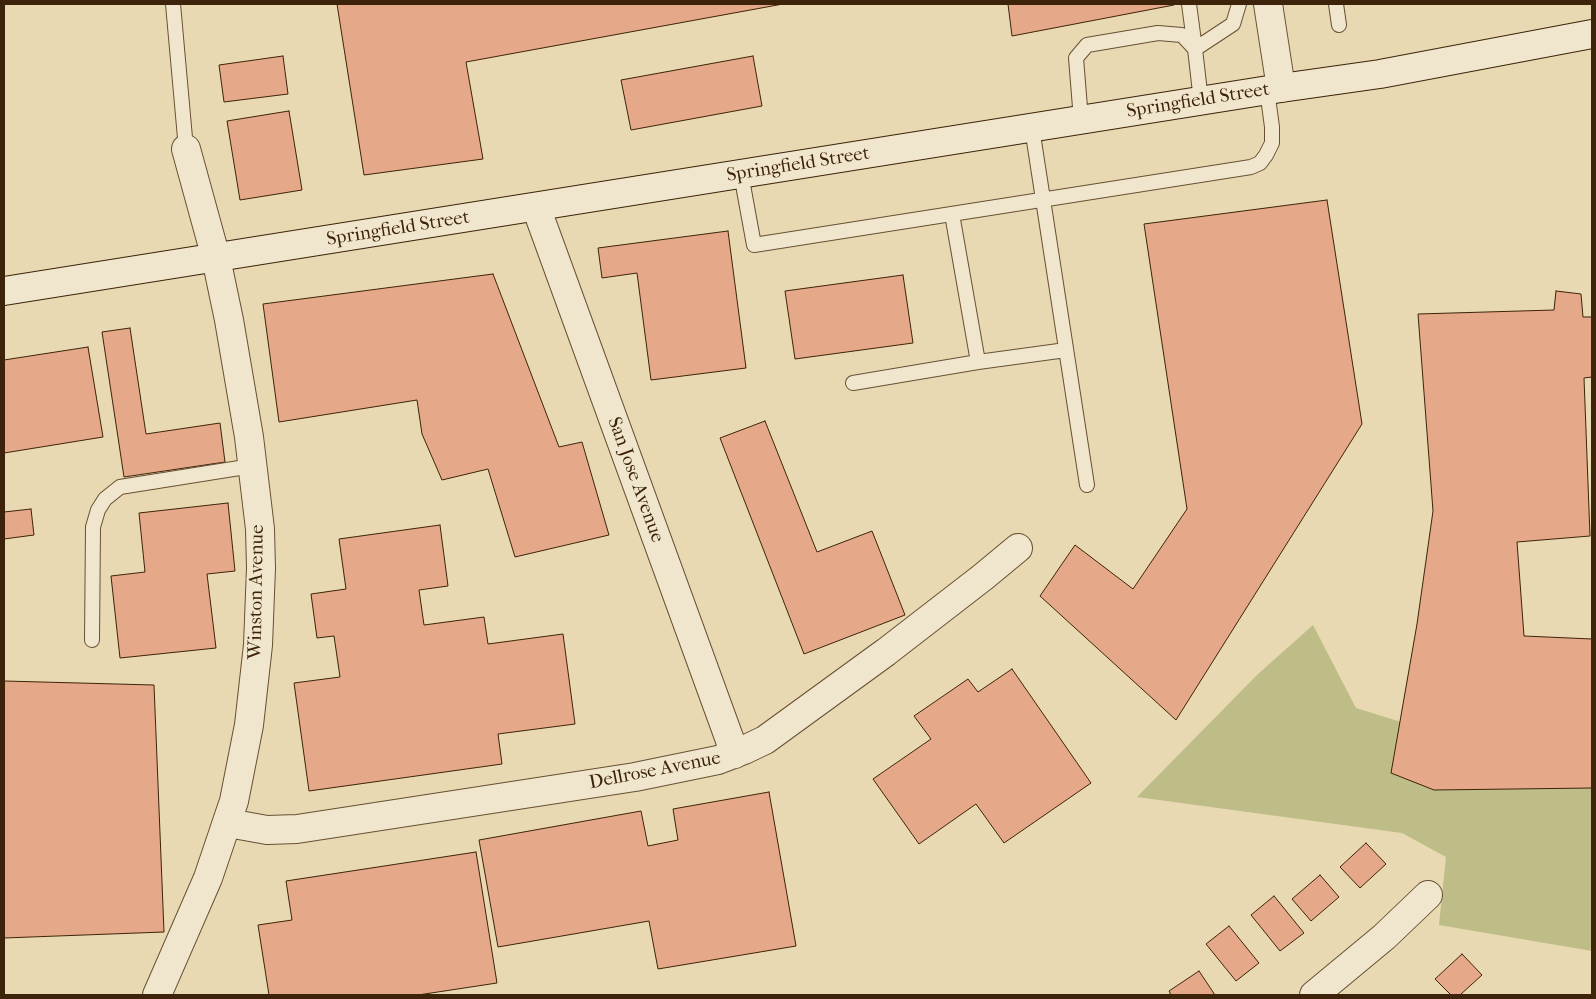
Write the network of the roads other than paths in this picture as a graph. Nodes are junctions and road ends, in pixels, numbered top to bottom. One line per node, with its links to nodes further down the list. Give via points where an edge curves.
1 (174, 4): 13 (lane)
2 (1188, 4): 8 (lane)
3 (1239, 4): 8 (lane, via 1233,24)
4 (1268, 4): 9 (street)
5 (1336, 4): 6 (lane)
6 (1339, 25)
7 (1592, 34): 9 (street, Springfield Street, via 1380,74)
8 (1195, 49): 10 (lane); 11 (lane, via 1182,35 1158,33 1087,45 1076,58)
9 (1274, 89): 10 (street, Springfield Street); 15 (lane, via 1272,143 1260,163)
10 (1201, 101): 11 (street, Springfield Street)
11 (1081, 120): 12 (street, Springfield Street)
12 (1032, 128): 14 (street, Springfield Street); 15 (lane)
13 (186, 149): 18 (street, Winston Avenue)
14 (740, 174): 16 (street, Springfield Street); 17 (lane, via 754,245)
15 (1043, 200): 17 (lane); 20 (lane)
16 (536, 207): 18 (street, Springfield Street); 27 (street, San Jose Avenue)
17 (952, 214): 21 (lane)
18 (216, 258): 19 (street, Springfield Street); 23 (street, Winston Avenue)
19 (4, 291)
20 (1066, 350): 21 (lane); 24 (lane)
21 (978, 362): 22 (lane)
22 (853, 383)
23 (252, 466): 26 (lane, via 120,487 105,499 93,526); 28 (street, Winston Avenue, via 261,568 258,645 249,725)
24 (1087, 485)
25 (1018, 548): 27 (street, Dellrose Avenue, via 886,652 765,740)
26 (92, 640)
27 (735, 754): 28 (street, Dellrose Avenue, via 635,778 297,829 267,830)
28 (228, 822): 30 (street, Winston Avenue, via 208,878)
29 (1428, 895): 31 (street, via 1384,937)
30 (157, 995)
31 (1314, 995)

